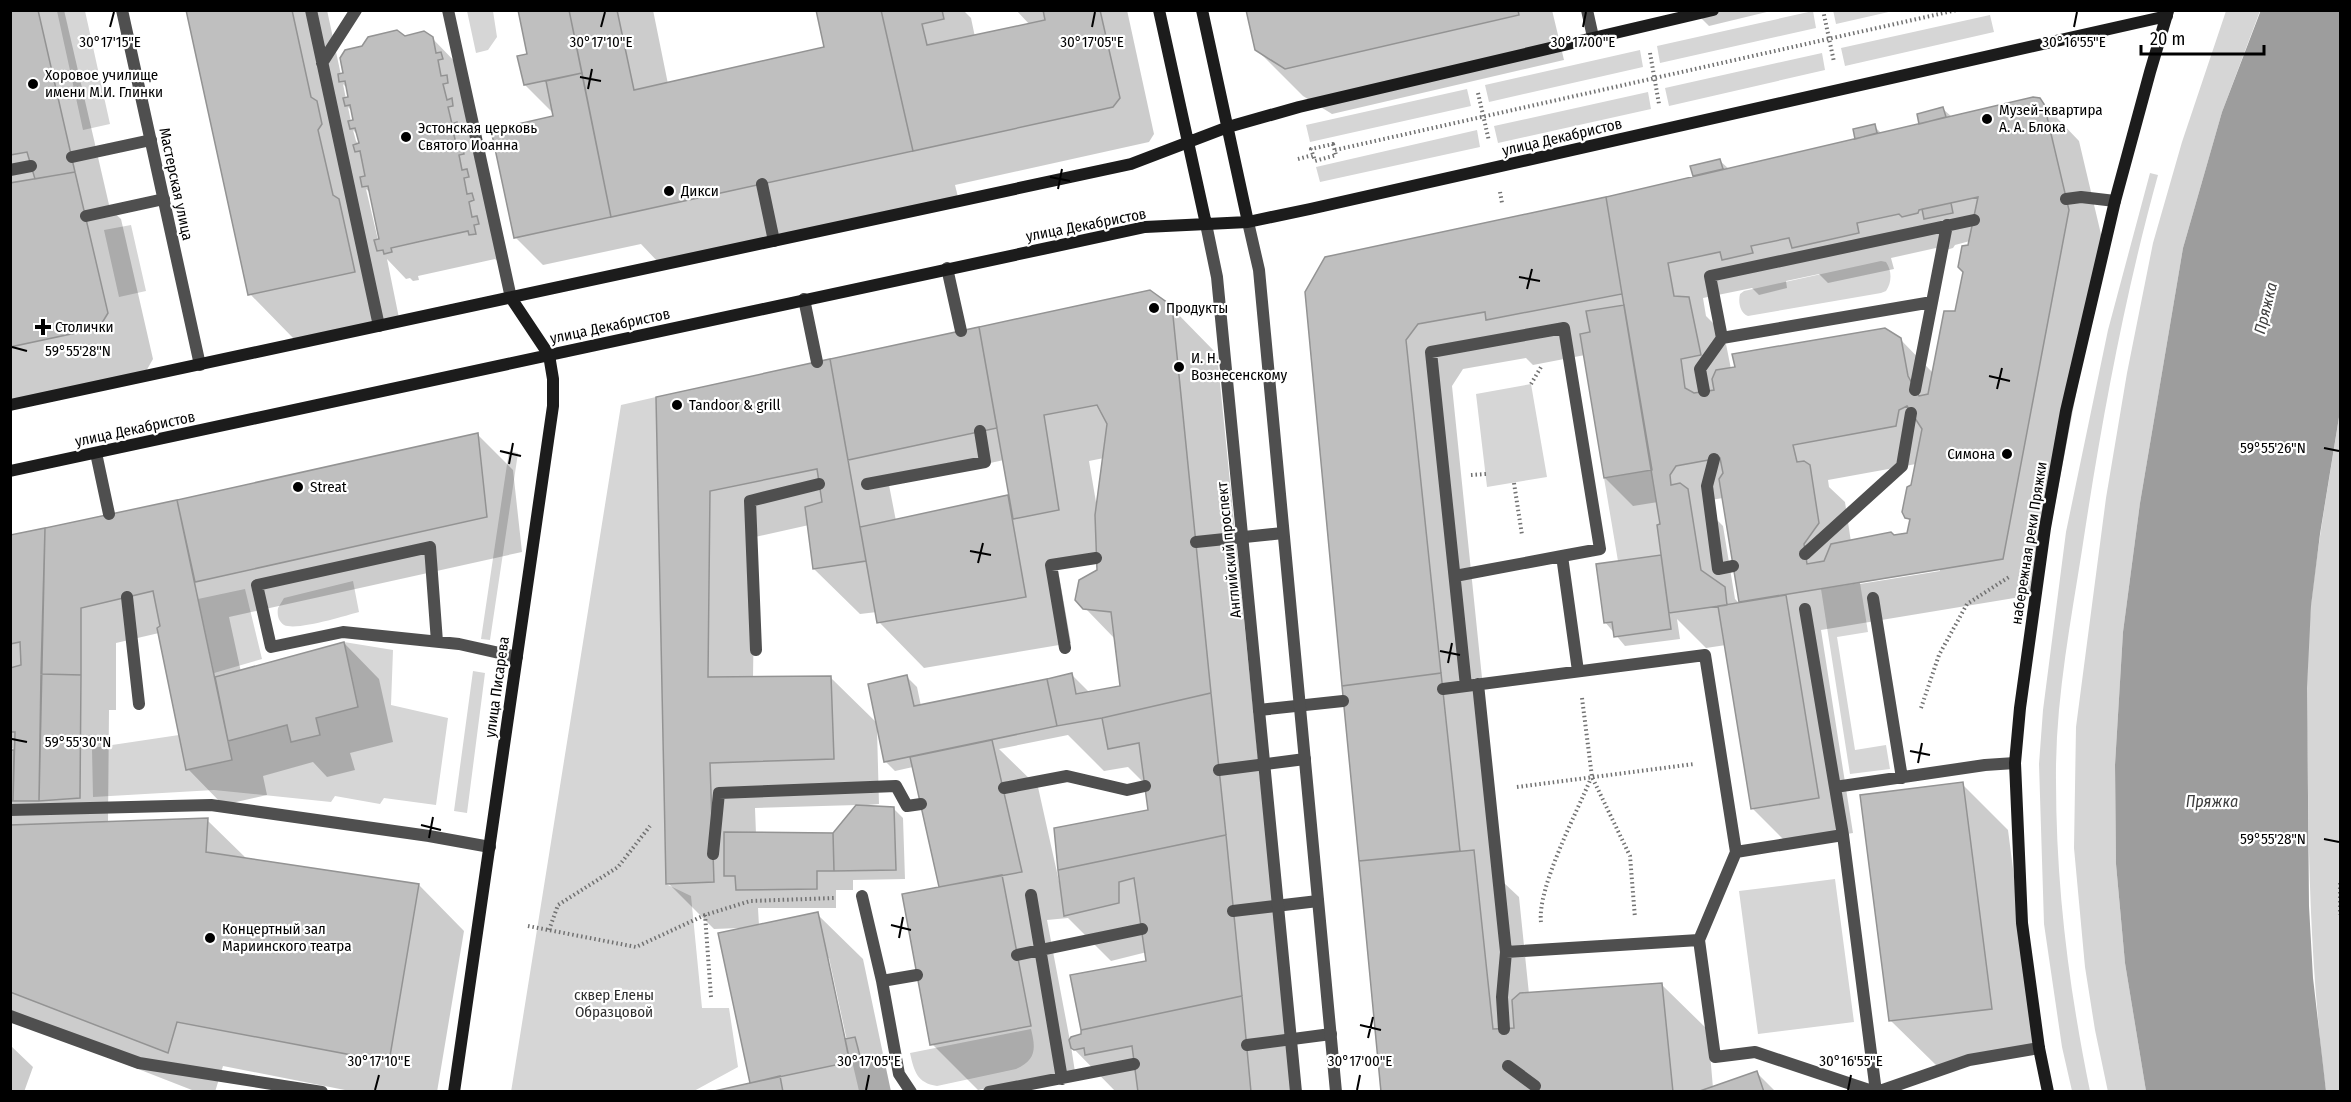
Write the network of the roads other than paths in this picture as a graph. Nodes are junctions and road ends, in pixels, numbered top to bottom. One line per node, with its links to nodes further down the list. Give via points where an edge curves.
1 (122, 10): 13 (street, Мастерская улица)
2 (311, 10): 11 (street)
3 (356, 10): 11 (street)
4 (448, 10): 29 (street)
5 (1159, 10): 14 (main road, Английский проспект)
6 (1202, 10): 12 (main road)
7 (1587, 10): 10 (street)
8 (1713, 10): 10 (main road)
9 (2168, 13): 21 (main road, набережная реки Пряжки); 24 (main road, улица Декабристов)
10 (1593, 37): 12 (main road)
11 (322, 63): 32 (street)
12 (1228, 127): 14 (main road); 24 (main road)
13 (151, 140): 15 (street); 19 (street, Мастерская улица)
14 (1188, 142): 25 (main road, Английский проспект); 27 (main road, via 1131,164)
15 (72, 157)
16 (31, 166): 17 (street)
17 (10, 170)
18 (762, 184): 27 (street)
19 (164, 199): 22 (street); 37 (street, Мастерская улица)
20 (2066, 199): 21 (street)
21 (2115, 201): 72 (main road, набережная реки Пряжки, via 2066,411 2045,528)
22 (86, 216)
23 (1974, 220): 26 (street)
24 (1248, 222): 25 (main road, улица Декабристов); 49 (street, via 1259,270)
25 (1206, 224): 28 (main road, улица Декабристов, via 1145,227); 50 (street, Английский проспект, via 1217,277)
26 (1947, 225): 31 (street); 34 (street, via 1710,276)
27 (774, 241): 29 (main road)
28 (947, 268): 30 (main road, улица Декабристов); 33 (street)
29 (511, 298): 32 (main road); 35 (main road, улица Писарева)
30 (804, 299): 35 (main road, улица Декабристов); 36 (street)
31 (1932, 302): 34 (street); 38 (street)
32 (380, 326): 37 (main road)
33 (961, 331)
34 (1722, 338): 39 (street, via 1700,369)
35 (549, 355): 43 (main road, улица Декабристов); 63 (main road, улица Писарева, via 553,406)
36 (816, 362)
37 (200, 364): 40 (main road)
38 (1916, 390)
39 (1704, 391)
40 (10, 405)
41 (1911, 413): 52 (street, via 1902,466)
42 (980, 431): 47 (street, via 985,462)
43 (96, 453): 45 (main road, улица Декабристов); 48 (street)
44 (1714, 459): 55 (street, via 1707,486 1718,569)
45 (10, 471)
46 (819, 484): 62 (street, via 750,501)
47 (867, 484)
48 (109, 514)
49 (1284, 533): 50 (street); 69 (street)
50 (1243, 537): 51 (street); 70 (street, Английский проспект)
51 (1196, 542)
52 (1805, 554)
53 (1562, 556): 56 (street); 56 (street, via 1600,549 1564,328 1431,352); 64 (street)
54 (1096, 558): 61 (street, via 1051,565)
55 (1733, 566)
56 (1455, 576): 65 (street)
57 (127, 597): 68 (street)
58 (1873, 598): 75 (street)
59 (1804, 609): 77 (street)
60 (438, 642): 60 (street, via 343,632 271,647 257,585 430,547); 63 (street)
61 (1065, 648)
62 (756, 650)
63 (517, 657): 82 (main road, улица Писарева)
64 (1578, 671): 65 (street); 83 (street, via 1705,655)
65 (1472, 685): 66 (street); 93 (street, via 1490,791)
66 (1443, 688)
67 (1344, 701): 69 (street)
68 (139, 704)
69 (1300, 705): 70 (street); 71 (street)
70 (1259, 710): 73 (street, Английский проспект)
71 (1305, 759): 73 (street); 87 (street)
72 (2015, 763): 75 (street); 102 (main road, набережная реки Пряжки, via 2022,923)
73 (1265, 764): 74 (street); 88 (street, Английский проспект)
74 (1219, 770)
75 (1902, 778): 77 (street)
76 (1144, 786): 78 (street, via 1127,790 1067,776)
77 (1835, 787): 81 (street)
78 (1004, 788)
79 (921, 804): 84 (street, via 907,806 896,786 719,793)
80 (10, 810): 82 (street, via 211,805)
81 (1843, 836): 83 (street); 113 (street)
82 (490, 847): 108 (main road, улица Писарева)
83 (1736, 852): 91 (street)
84 (713, 854)
85 (1031, 894): 92 (street)
86 (862, 896): 96 (street)
87 (1318, 901): 88 (street); 99 (street)
88 (1278, 906): 89 (street); 100 (street, Английский проспект)
89 (1233, 912)
90 (1142, 929): 92 (street)
91 (1699, 940): 93 (street); 113 (street, via 1714,1058 1755,1052)
92 (1040, 950): 94 (street); 105 (street)
93 (1506, 952): 98 (street)
94 (1017, 955)
95 (917, 975): 96 (street)
96 (882, 981): 109 (street, via 899,1074)
97 (10, 1016): 107 (street, via 140,1063)
98 (1504, 1029)
99 (1331, 1034): 100 (street); 112 (street)
100 (1291, 1039): 101 (street); 111 (street, Английский проспект)
101 (1247, 1045)
102 (2039, 1048): 113 (street, via 1969,1060); 114 (main road, набережная реки Пряжки)
103 (1134, 1064): 105 (street)
104 (1508, 1066): 106 (street)
105 (1062, 1079): 110 (street)
106 (1535, 1086)
107 (322, 1092)
108 (454, 1092)
109 (911, 1092)
110 (989, 1092)
111 (1296, 1092)
112 (1336, 1092)
113 (1876, 1092)
114 (2048, 1092)

